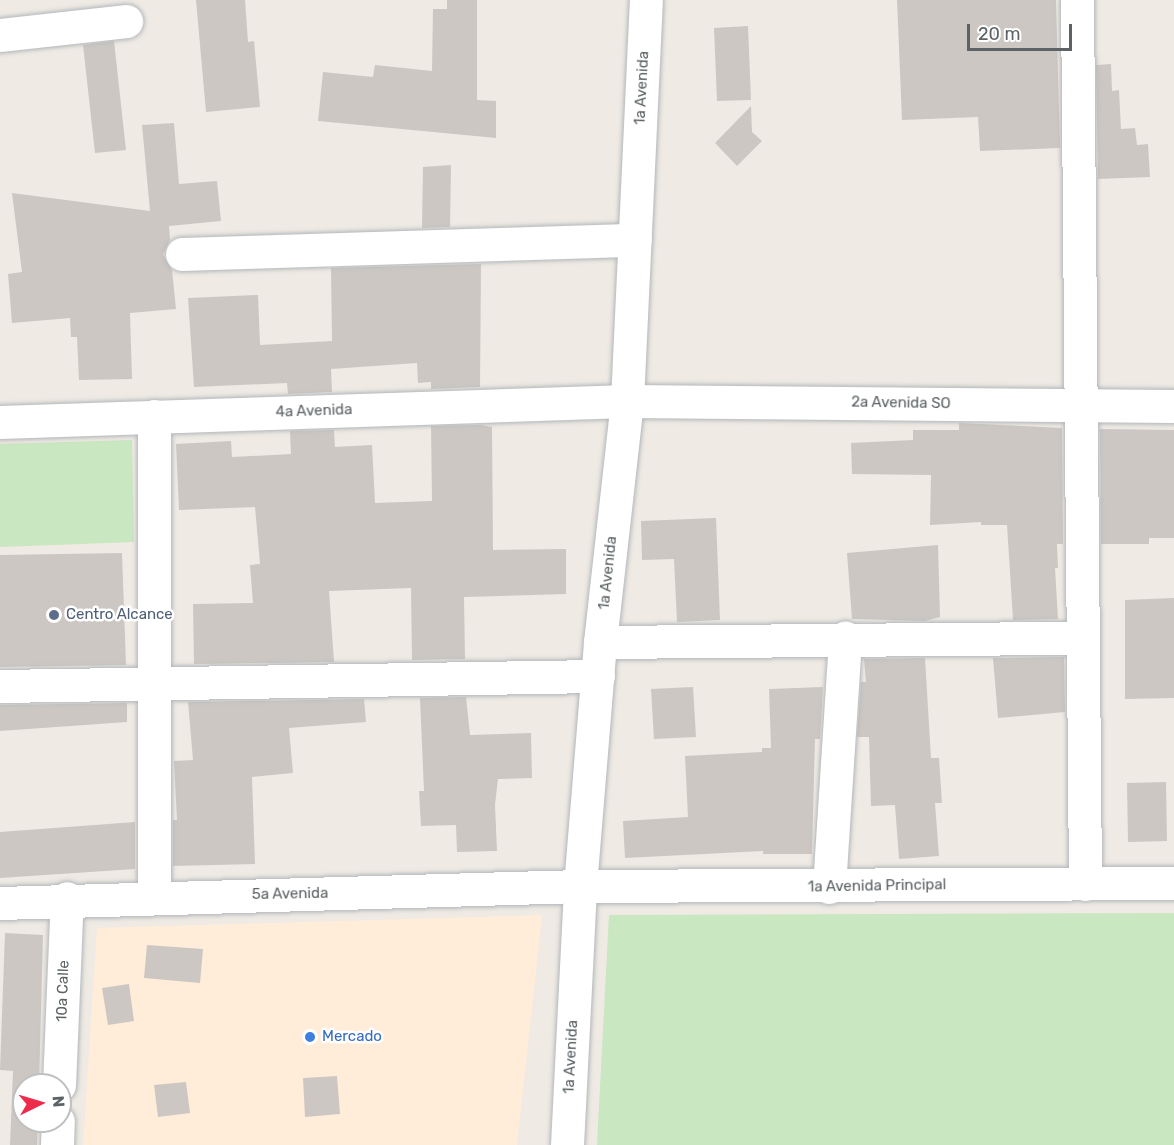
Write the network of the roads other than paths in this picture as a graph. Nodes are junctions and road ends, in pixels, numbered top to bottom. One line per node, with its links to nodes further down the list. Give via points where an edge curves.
1 (646, 0): 5 (street, 1a Avenida)
2 (1077, 0): 8 (street)
3 (126, 21): 4 (street)
4 (0, 35)
5 (635, 240): 6 (street); 7 (street, 1a Avenida)
6 (182, 255)
7 (627, 401): 8 (street, 2a Avenida SO); 10 (street, 4a Avenida); 14 (street, 1a Avenida)
8 (1078, 405): 9 (street, 2a Avenida SO); 13 (street)
9 (1174, 406)
10 (154, 416): 11 (street, 4a Avenida); 16 (street)
11 (0, 422)
12 (845, 638): 13 (street); 14 (street); 21 (street)
13 (1080, 638): 19 (street)
14 (600, 642): 15 (street, 1a Avenida)
15 (598, 676): 16 (street); 20 (street, 1a Avenida)
16 (154, 683): 17 (street); 22 (street)
17 (0, 686)
18 (1174, 883): 19 (street, 1a Avenida Principal)
19 (1085, 884): 21 (street, 1a Avenida Principal)
20 (580, 886): 21 (street, 1a Avenida Principal); 22 (street, 5a Avenida); 26 (street, 1a Avenida)
21 (829, 887)
22 (154, 897): 23 (street, 5a Avenida)
23 (67, 898): 24 (street, 5a Avenida); 25 (street, 10a Calle)
24 (0, 903)
25 (60, 1073)
26 (567, 1145)

